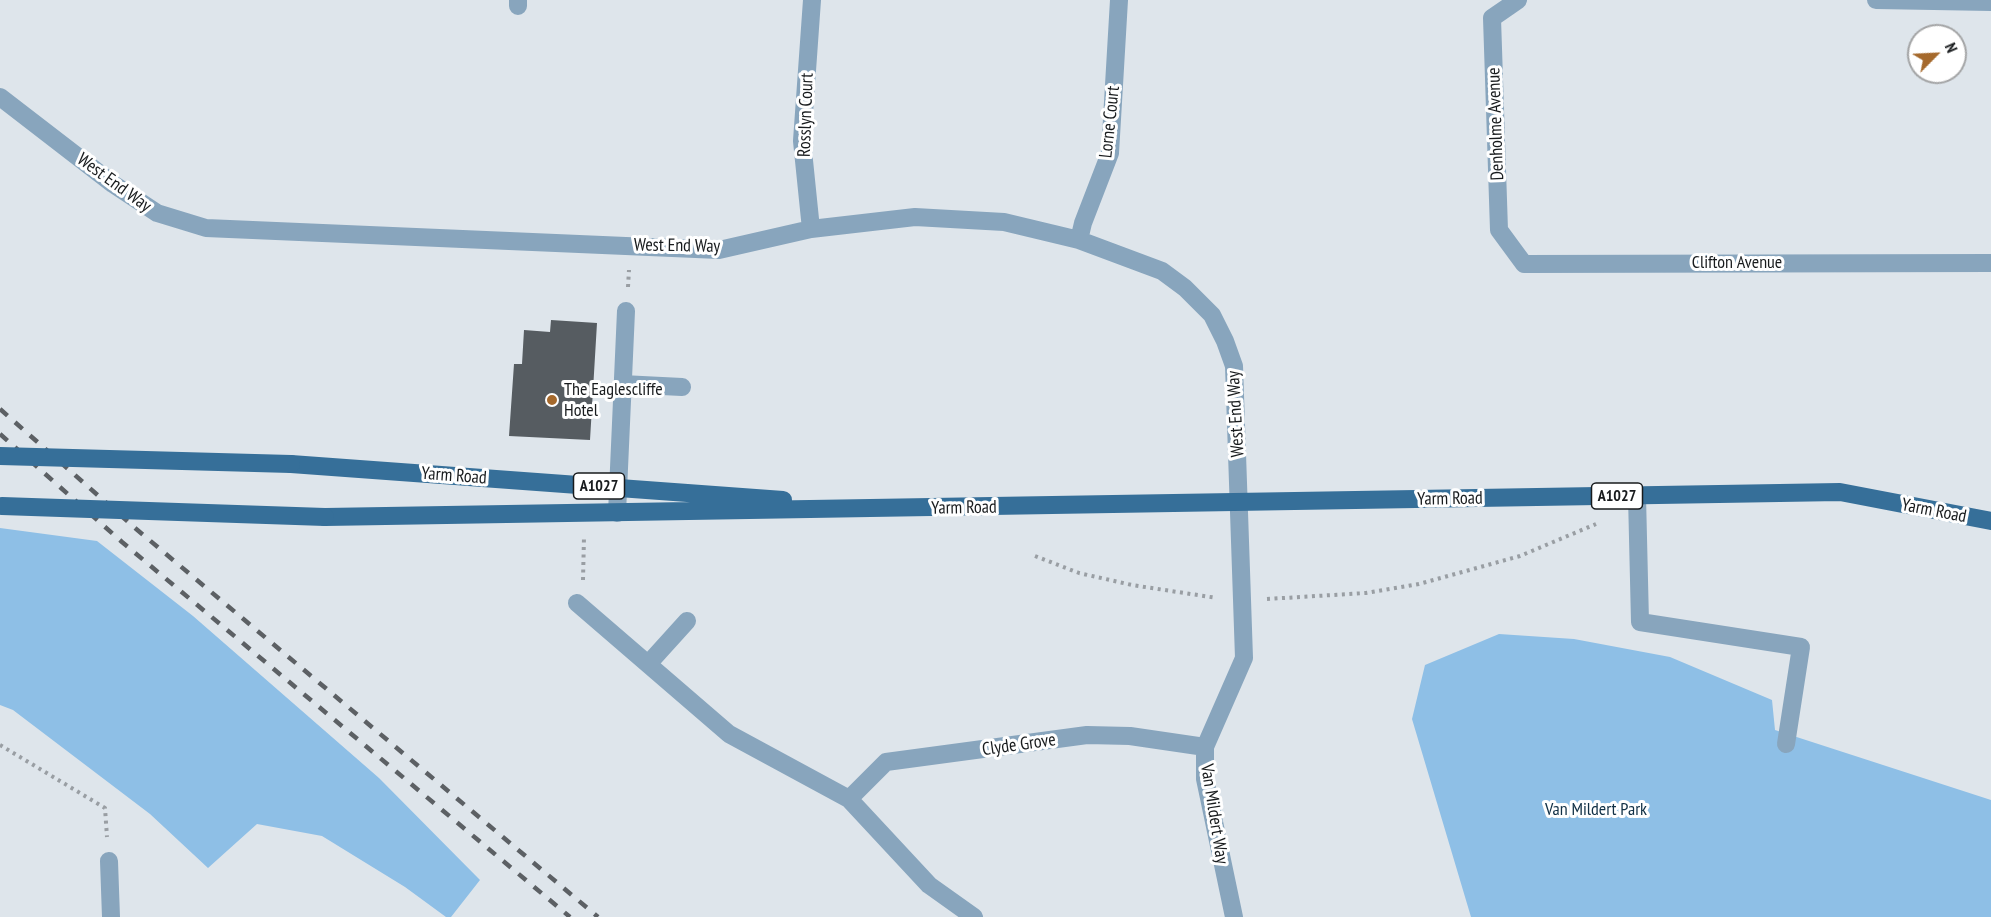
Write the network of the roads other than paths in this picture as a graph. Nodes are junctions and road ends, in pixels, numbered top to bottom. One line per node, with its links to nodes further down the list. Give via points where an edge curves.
1 (812, 0): 7 (street, Rosslyn Court, via 802,141)
2 (1119, 0): 9 (street, Lorne Court, via 1110,153)
3 (1518, 0): 8 (street, Denholme Avenue, via 1492,18)
4 (1876, 0): 5 (street)
5 (1991, 2)
6 (0, 97): 7 (street, West End Way, via 156,213 206,228 719,250)
7 (811, 229): 9 (street, West End Way, via 915,217 1004,222)
8 (1499, 230): 10 (street, Clifton Avenue, via 1524,264)
9 (1079, 240): 17 (street, West End Way, via 1162,271 1212,315 1234,366)
10 (1991, 263)
11 (626, 312): 12 (street)
12 (622, 384): 13 (street); 15 (street)
13 (682, 387)
14 (0, 456): 15 (main road, Yarm Road / A1027, bridge, via 291,464)
15 (617, 488): 19 (main road, Yarm Road / A1027); 20 (street)
16 (1637, 496): 17 (main road, Yarm Road / A1027); 21 (main road, Yarm Road / A1027, via 1840,492); 25 (street, via 1640,622 1801,647)
17 (1240, 503): 19 (main road, Yarm Road / A1027); 26 (street, Van Mildert Way, via 1244,658)
18 (1, 506): 20 (main road, Yarm Road / A1027, bridge, via 325,517)
19 (907, 509): 20 (main road, Yarm Road / A1027)
20 (617, 513)
21 (1991, 521)
22 (578, 603): 24 (street)
23 (687, 621): 24 (street)
24 (649, 663): 27 (street, via 729,734)
25 (1786, 744)
26 (1205, 747): 27 (street, Clyde Grove, via 1130,736 1088,735 886,762); 31 (street, Van Mildert Way, via 1205,779)
27 (849, 799): 30 (street, via 929,885)
28 (109, 861): 29 (street)
29 (111, 917)
30 (974, 917)
31 (1233, 917)

